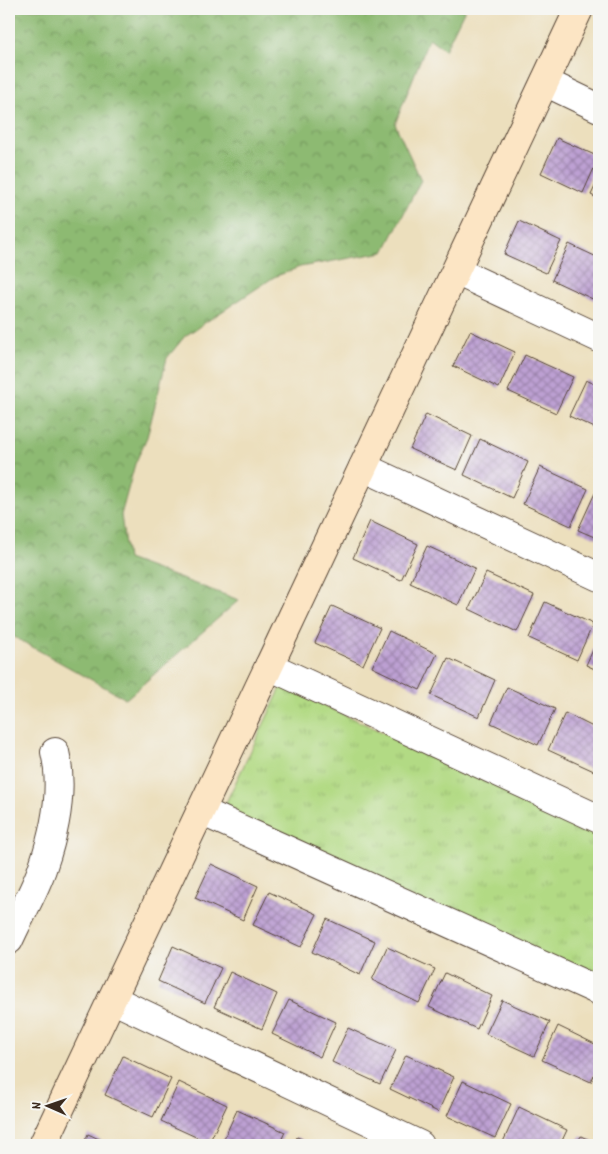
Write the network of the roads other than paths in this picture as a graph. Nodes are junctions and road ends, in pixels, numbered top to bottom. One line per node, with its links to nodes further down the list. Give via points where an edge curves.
1 (579, 9): 2 (street)
2 (544, 82): 3 (street); 4 (street)
3 (599, 108)
4 (456, 271): 5 (street); 6 (street)
5 (599, 338)
6 (363, 467): 7 (street); 8 (street)
7 (599, 577)
8 (269, 666): 10 (street); 11 (street)
9 (56, 752): 12 (street, via 60,784 45,859)
10 (201, 811): 13 (street); 14 (street)
11 (599, 819)
12 (9, 940)
13 (599, 991)
14 (112, 1000): 15 (street); 16 (street)
15 (43, 1145)
16 (420, 1145)

